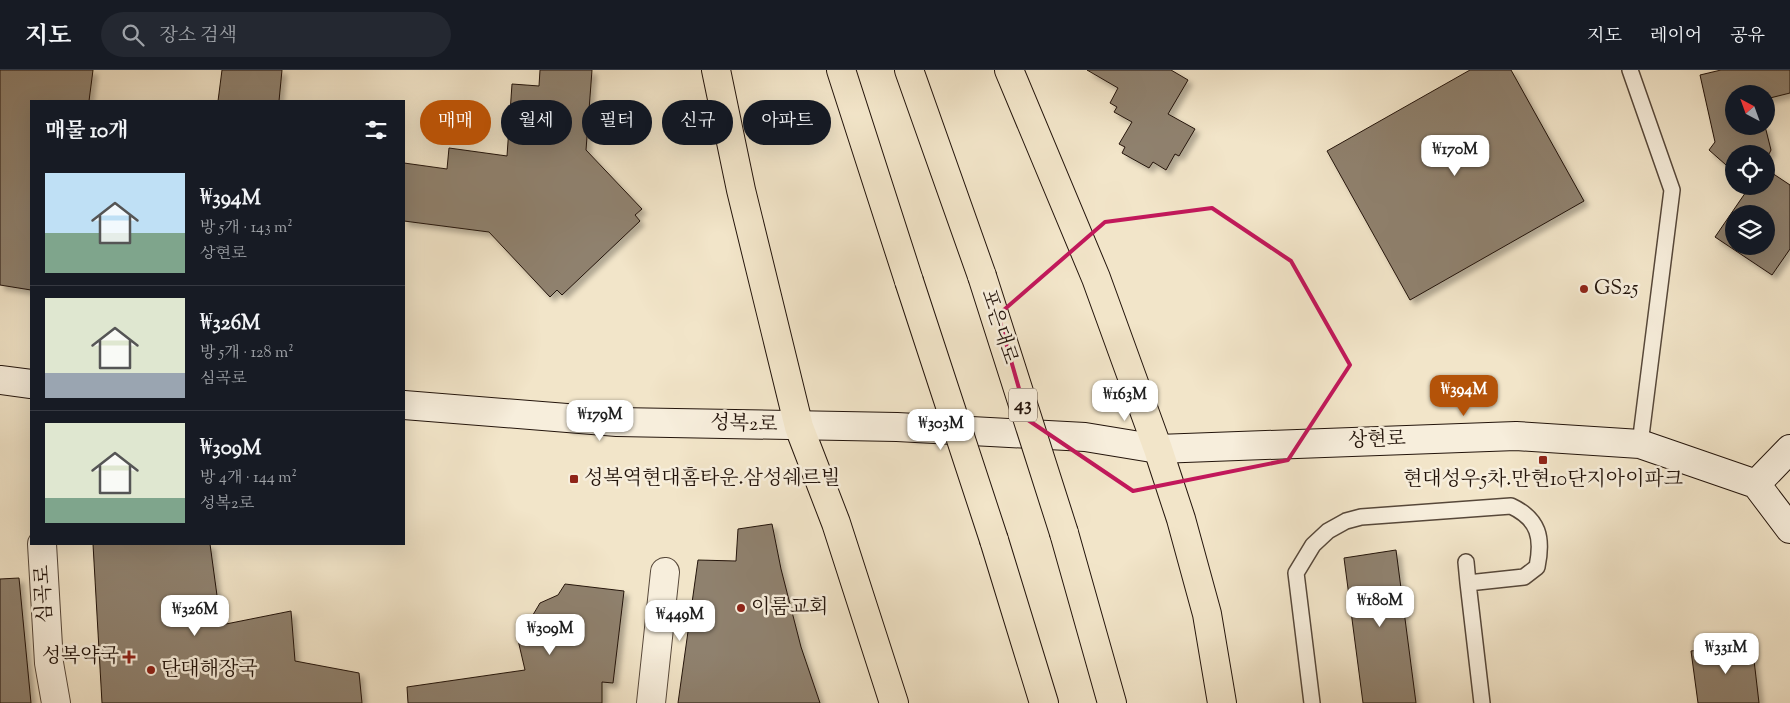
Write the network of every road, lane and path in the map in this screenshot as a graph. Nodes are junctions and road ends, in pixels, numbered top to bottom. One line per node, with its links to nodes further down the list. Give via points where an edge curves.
1 (716, 70): 9 (main road, via 741,190)
2 (841, 70): 23 (main road, bridge)
3 (909, 70): 24 (main road, 포은대로 / 43, bridge, via 982,276 1064,533)
4 (1009, 70): 12 (main road, via 1096,278)
5 (1630, 70): 11 (lane, via 1672,190)
6 (0, 380): 7 (street)
7 (30, 384)
8 (405, 406): 9 (street, 성복2로, via 617,422)
9 (799, 427): 10 (street, 성복2로); 22 (main road, via 836,523)
10 (1085, 437): 12 (street, 상현로)
11 (1640, 444): 12 (street, 상현로, via 1516,436); 14 (street, 상현로)
12 (1158, 449): 25 (main road, via 1207,614)
13 (1790, 449): 14 (street)
14 (1756, 484): 15 (street)
15 (1790, 529)
16 (42, 545): 20 (street, 심곡로, via 49,662)
17 (1466, 562): 19 (lane)
18 (665, 572): 21 (street)
19 (1468, 583): 26 (lane, via 1524,577 1537,567 1540,552 1538,535 1534,522 1524,512 1511,506 1378,515 1346,521 1328,532 1312,545 1296,573); 27 (lane)
20 (56, 703)
21 (651, 703)
22 (894, 703)
23 (1044, 703)
24 (1112, 703)
25 (1222, 703)
26 (1312, 703)
27 (1482, 703)

